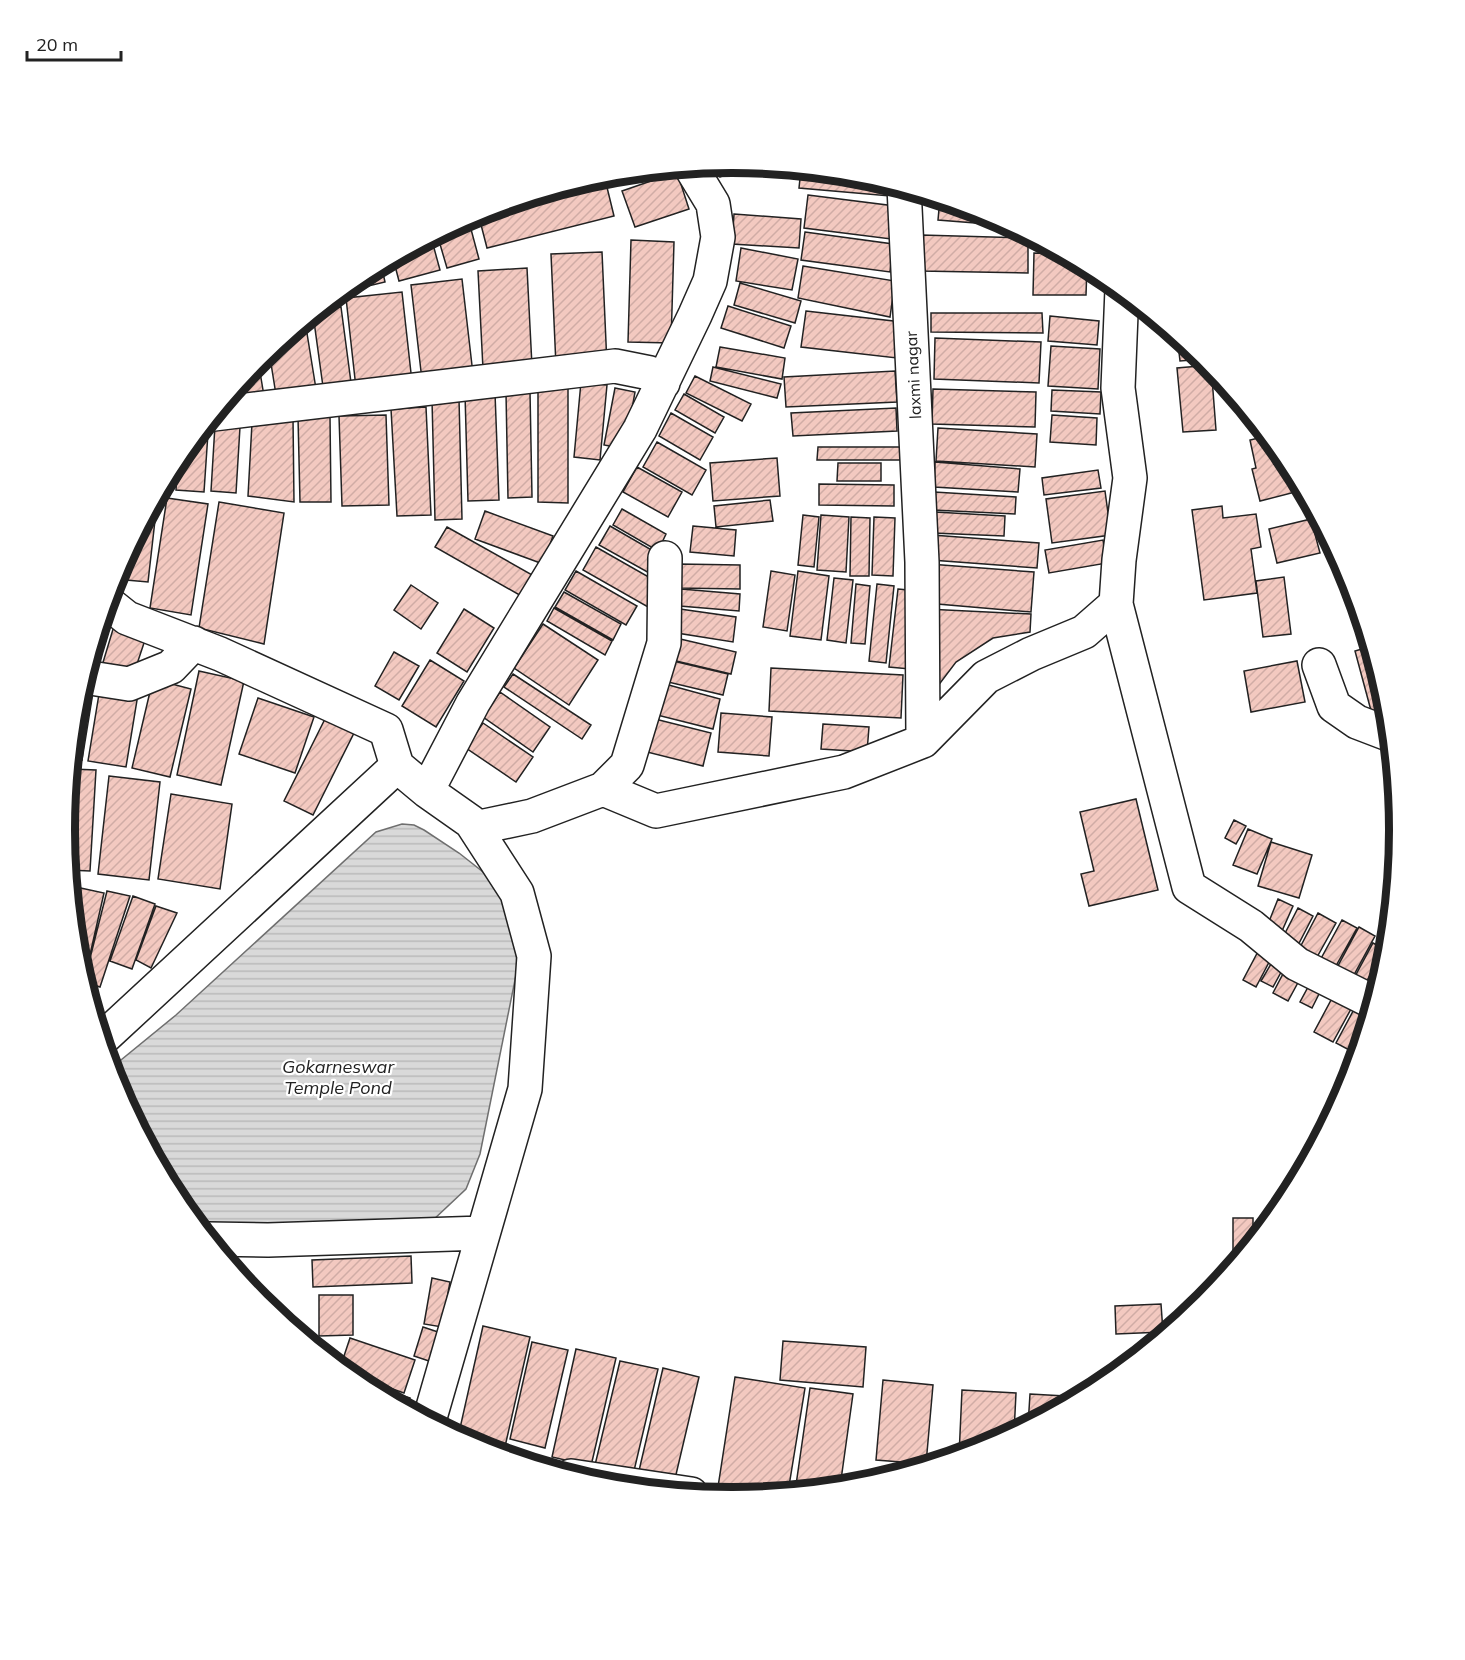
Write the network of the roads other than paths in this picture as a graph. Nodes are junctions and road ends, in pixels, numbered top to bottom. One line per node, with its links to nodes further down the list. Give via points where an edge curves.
1 (695, 174): 4 (street, via 713,204 718,237 710,281)
2 (904, 195): 13 (street, laxmi nagar, via 922,562)
3 (1122, 300): 7 (street, via 1118,388 1131,478)
4 (663, 382): 5 (street, via 650,373 615,366); 16 (street, via 640,429 473,703)
5 (225, 413)
6 (665, 558): 15 (street, via 664,644 627,765)
7 (1116, 604): 13 (street, via 1084,632 986,676); 18 (street, via 1189,887 1251,926 1297,964)
8 (114, 608): 9 (street, via 127,618)
9 (194, 643): 11 (street, via 171,667 129,684); 14 (street, via 386,730)
10 (1319, 665): 12 (street, via 1334,706 1357,722)
11 (93, 678)
12 (1382, 732)
13 (923, 741): 15 (street, via 844,772 656,811)
14 (397, 766): 16 (street); 19 (street)
15 (603, 789): 17 (street, via 532,816)
16 (427, 791): 17 (street)
17 (475, 828): 20 (street, via 517,893 534,956 525,1089)
18 (1368, 1000)
19 (108, 1034)
20 (483, 1233): 21 (street); 22 (street)
21 (218, 1239)
22 (431, 1414)

